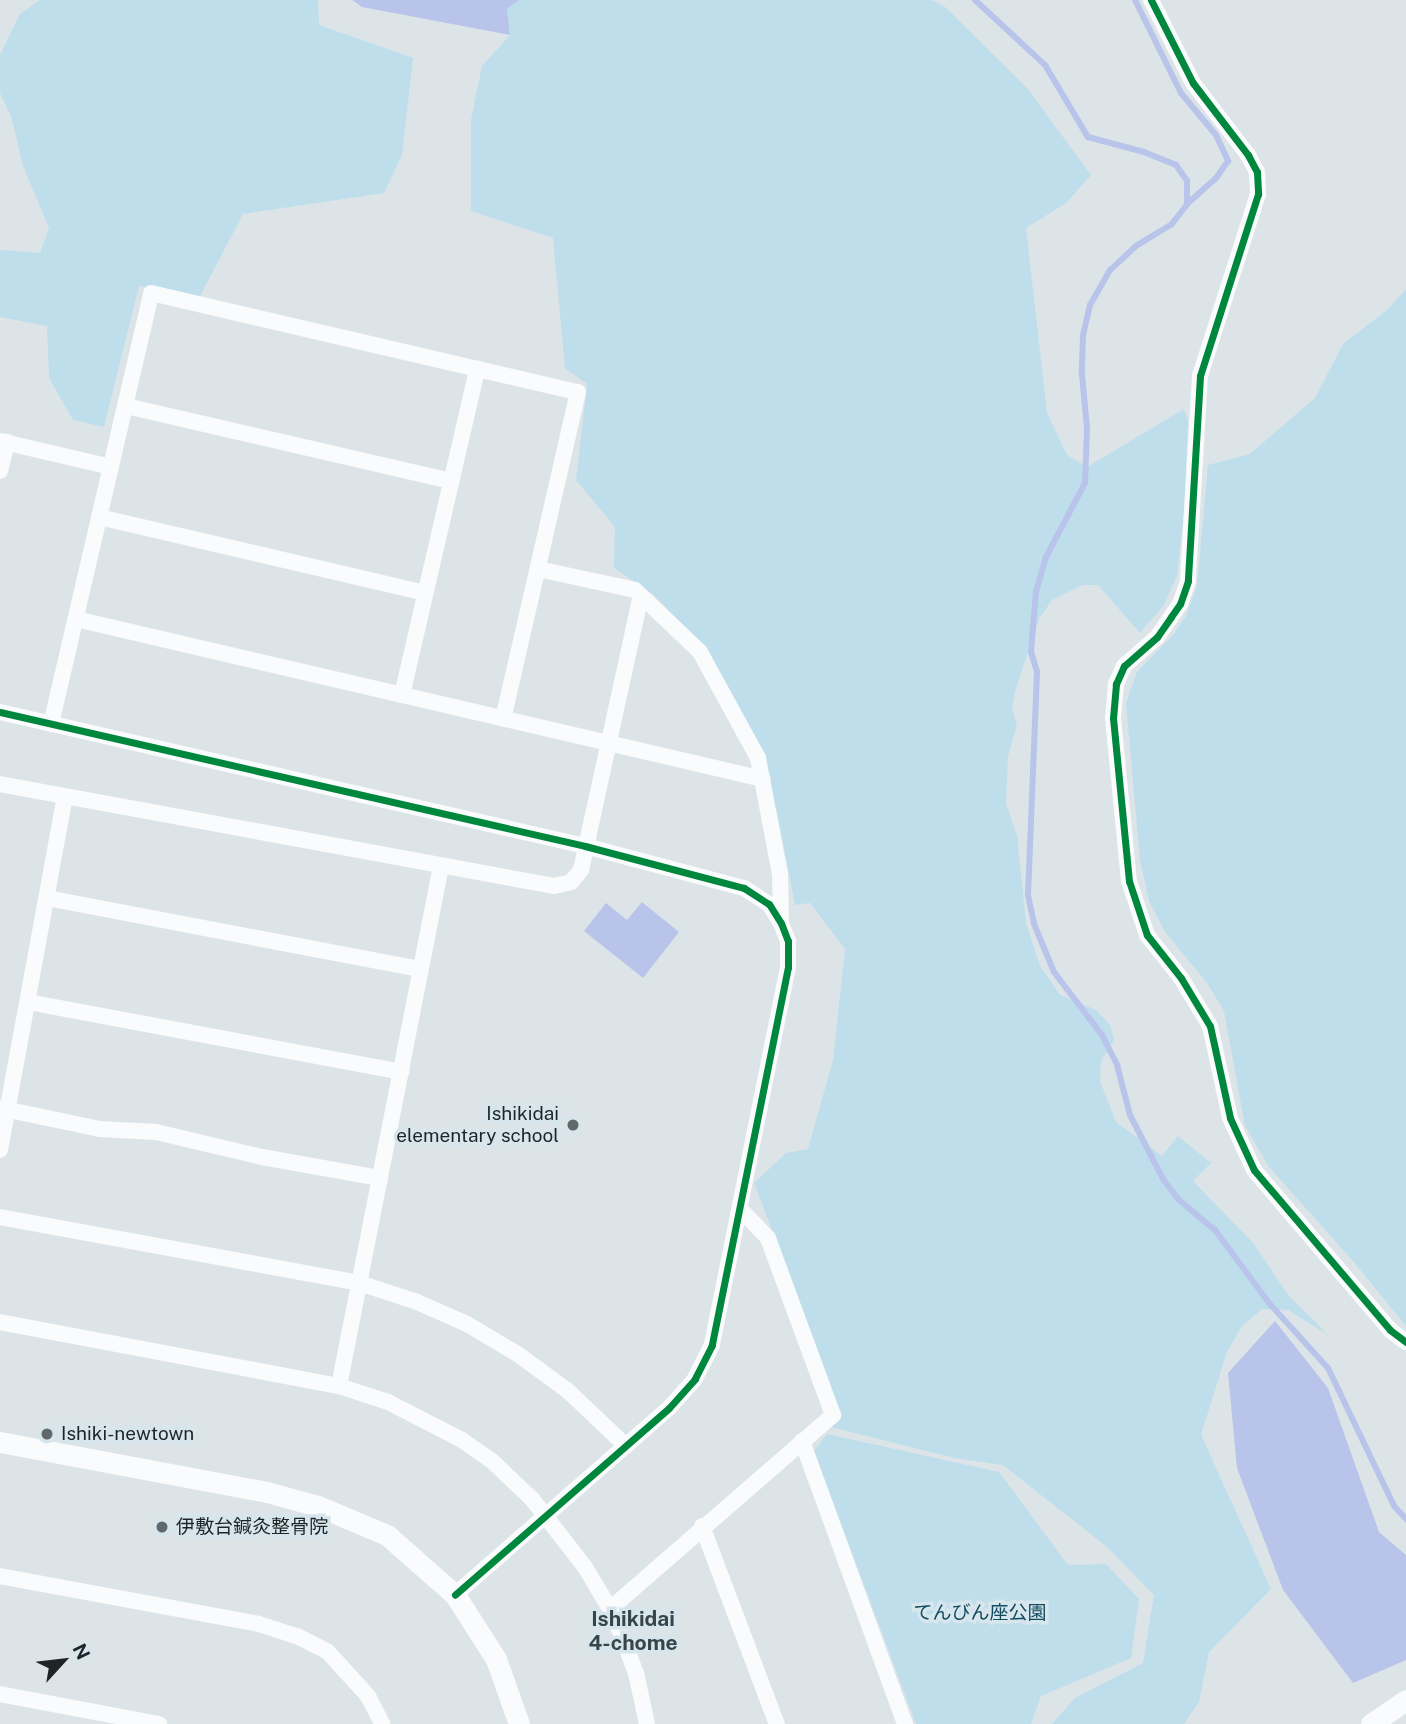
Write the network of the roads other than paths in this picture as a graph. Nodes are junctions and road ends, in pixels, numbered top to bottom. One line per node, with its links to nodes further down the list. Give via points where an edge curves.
1 (1151, 0): 35 (street, via 1193,83 1248,155 1257,172 1258,194 1200,376 1188,582 1180,604 1157,637 1124,666 1116,684 1113,718 1129,881 1147,935 1210,1026 1230,1118 1254,1170 1390,1330)
2 (477, 369): 3 (street, via 151,293); 7 (street); 9 (street, via 578,392)
3 (125, 406): 5 (street); 7 (street)
4 (3, 442): 5 (street); 6 (street)
5 (111, 467): 8 (street)
6 (0, 471)
7 (451, 481): 10 (street)
8 (99, 517): 10 (street); 12 (street)
9 (538, 569): 11 (street); 15 (street)
10 (425, 593): 13 (street)
11 (641, 595): 17 (street); 18 (street, via 700,652 758,758)
12 (76, 619): 13 (street); 16 (street)
13 (402, 695): 15 (street)
14 (0, 712): 16 (street)
15 (503, 719): 17 (street)
16 (51, 724): 21 (street)
17 (611, 742): 18 (street); 21 (street)
18 (763, 779): 24 (street, via 780,874)
19 (0, 785): 20 (street)
20 (65, 797): 22 (street); 23 (street)
21 (586, 846): 22 (street, via 581,870 571,882 554,886); 24 (street, via 744,888 769,904)
22 (441, 866): 25 (street)
23 (47, 898): 25 (street); 26 (street)
24 (781, 923): 31 (street, via 788,940 788,967)
25 (420, 969): 27 (street)
26 (27, 1002): 27 (street); 28 (street)
27 (401, 1072): 30 (street)
28 (4, 1109): 29 (street); 30 (street, via 100,1129 156,1132)
29 (0, 1150)
30 (380, 1178): 33 (street)
31 (741, 1210): 38 (street, via 768,1238 833,1415); 39 (street, via 712,1345 695,1379)
32 (0, 1217): 33 (street)
33 (359, 1283): 36 (street); 39 (street, via 467,1324 519,1354 568,1391)
34 (0, 1322): 36 (street)
35 (1406, 1342)
36 (339, 1386): 40 (street, via 388,1402 462,1440 491,1460)
37 (0, 1441): 43 (street, via 267,1492 318,1506 387,1535)
38 (802, 1441): 41 (street); 52 (street)
39 (626, 1446): 40 (street)
40 (547, 1514): 43 (street); 44 (street)
41 (702, 1526): 44 (street); 51 (street)
42 (0, 1576): 48 (street, via 259,1623 297,1636 328,1652 368,1696)
43 (455, 1595): 49 (street, via 496,1659)
44 (611, 1609): 50 (street, via 636,1673)
45 (0, 1694): 47 (street)
46 (1406, 1700): 53 (street)
47 (159, 1724)
48 (382, 1724)
49 (519, 1724)
50 (647, 1724)
51 (777, 1724)
52 (905, 1724)
53 (1371, 1724)

